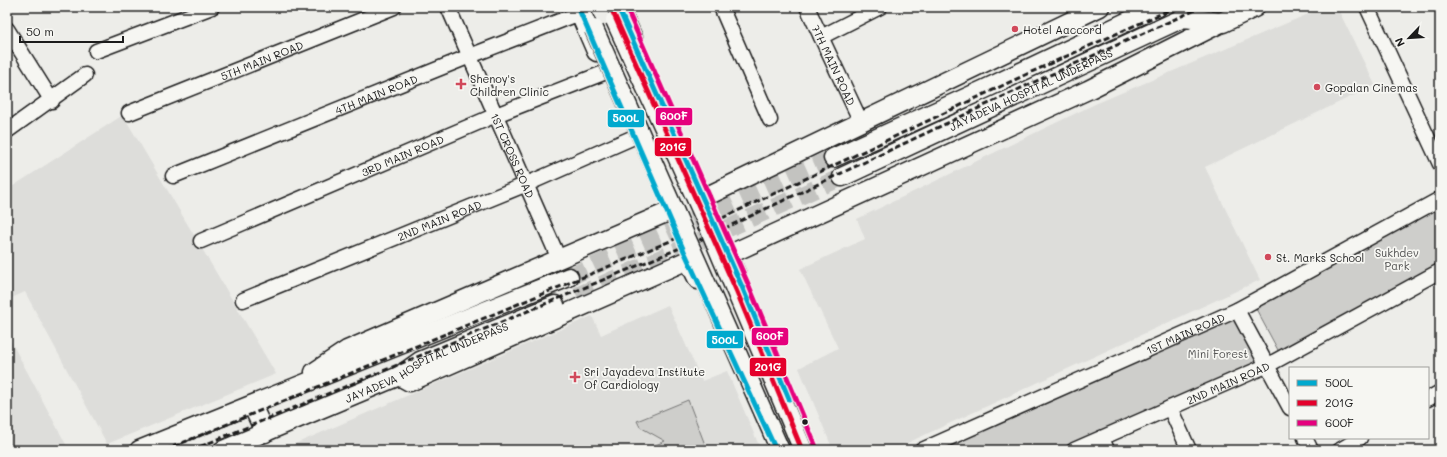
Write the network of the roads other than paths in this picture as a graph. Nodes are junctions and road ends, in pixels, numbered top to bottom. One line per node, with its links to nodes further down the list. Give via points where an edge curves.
1 (212, 7): 17 (street)
2 (394, 7): 22 (street, 5TH MAIN ROAD)
3 (448, 7): 18 (street, 1ST CROSS ROAD)
4 (610, 7): 61 (main road, bridge, via 707,223)
5 (618, 7): 33 (highway)
6 (721, 7): 24 (street)
7 (807, 7): 16 (street, 7TH MAIN ROAD)
8 (880, 7): 16 (street)
9 (1100, 7): 25 (main road)
10 (1158, 7): 28 (main road, JAYADEVA HOSPITAL UNDERPASS)
11 (1254, 7): 14 (highway)
12 (1367, 7): 29 (street)
13 (581, 9): 18 (street, 4TH MAIN ROAD); 19 (highway); 60 (main road, bridge, via 594,29)
14 (1223, 22): 31 (main road, JAYADEVA HOSPITAL UNDERPASS, via 1183,18); 37 (main road, via 1088,90)
15 (7, 29): 21 (street)
16 (821, 36): 25 (street, 7TH MAIN ROAD)
17 (96, 51)
18 (470, 56): 23 (street, 1ST CROSS ROAD); 30 (street, 4TH MAIN ROAD)
19 (606, 72): 23 (street, 3RD MAIN ROAD); 27 (highway)
20 (85, 76): 21 (street)
21 (52, 101): 26 (street)
22 (129, 113)
23 (496, 114): 32 (street, 1ST CROSS ROAD); 36 (street, 3RD MAIN ROAD)
24 (770, 120)
25 (861, 122): 33 (main road)
26 (7, 131)
27 (634, 137): 32 (street, 2ND MAIN ROAD); 35 (highway)
28 (833, 158)
29 (1440, 164)
30 (173, 176)
31 (842, 177)
32 (527, 184): 38 (street, 1ST CROSS ROAD); 43 (street, 2ND MAIN ROAD)
33 (703, 198): 37 (highway)
34 (1440, 199): 44 (street, 1ST MAIN ROAD)
35 (668, 212): 38 (main road); 39 (highway)
36 (201, 241)
37 (728, 255): 62 (main road)
38 (559, 259): 48 (main road, via 347,350)
39 (688, 260): 46 (main road, via 410,382); 59 (main road)
40 (1440, 271): 45 (street, 2ND MAIN ROAD)
41 (569, 278): 48 (main road, JAYADEVA HOSPITAL UNDERPASS)
42 (577, 296): 46 (main road, JAYADEVA HOSPITAL UNDERPASS, via 420,361)
43 (243, 300)
44 (1237, 310): 45 (street); 63 (street, 1ST MAIN ROAD)
45 (1268, 365): 51 (street); 52 (street, 2ND MAIN ROAD)
46 (399, 376): 53 (main road, JAYADEVA HOSPITAL UNDERPASS)
47 (1440, 392): 49 (street)
48 (279, 394): 50 (main road)
49 (1429, 398)
50 (252, 405): 53 (main road); 57 (main road)
51 (1289, 406)
52 (1170, 408): 56 (street, 2ND MAIN ROAD); 65 (street)
53 (270, 431): 58 (main road, JAYADEVA HOSPITAL UNDERPASS)
54 (1306, 439): 66 (street)
55 (1358, 439): 67 (street)
56 (1104, 444): 64 (street, 2ND MAIN ROAD)
57 (139, 450)
58 (223, 450)
59 (776, 450)
60 (780, 450)
61 (803, 450)
62 (810, 450)
63 (922, 450)
64 (1074, 450)
65 (1189, 450)
66 (1311, 450)
67 (1340, 450)

